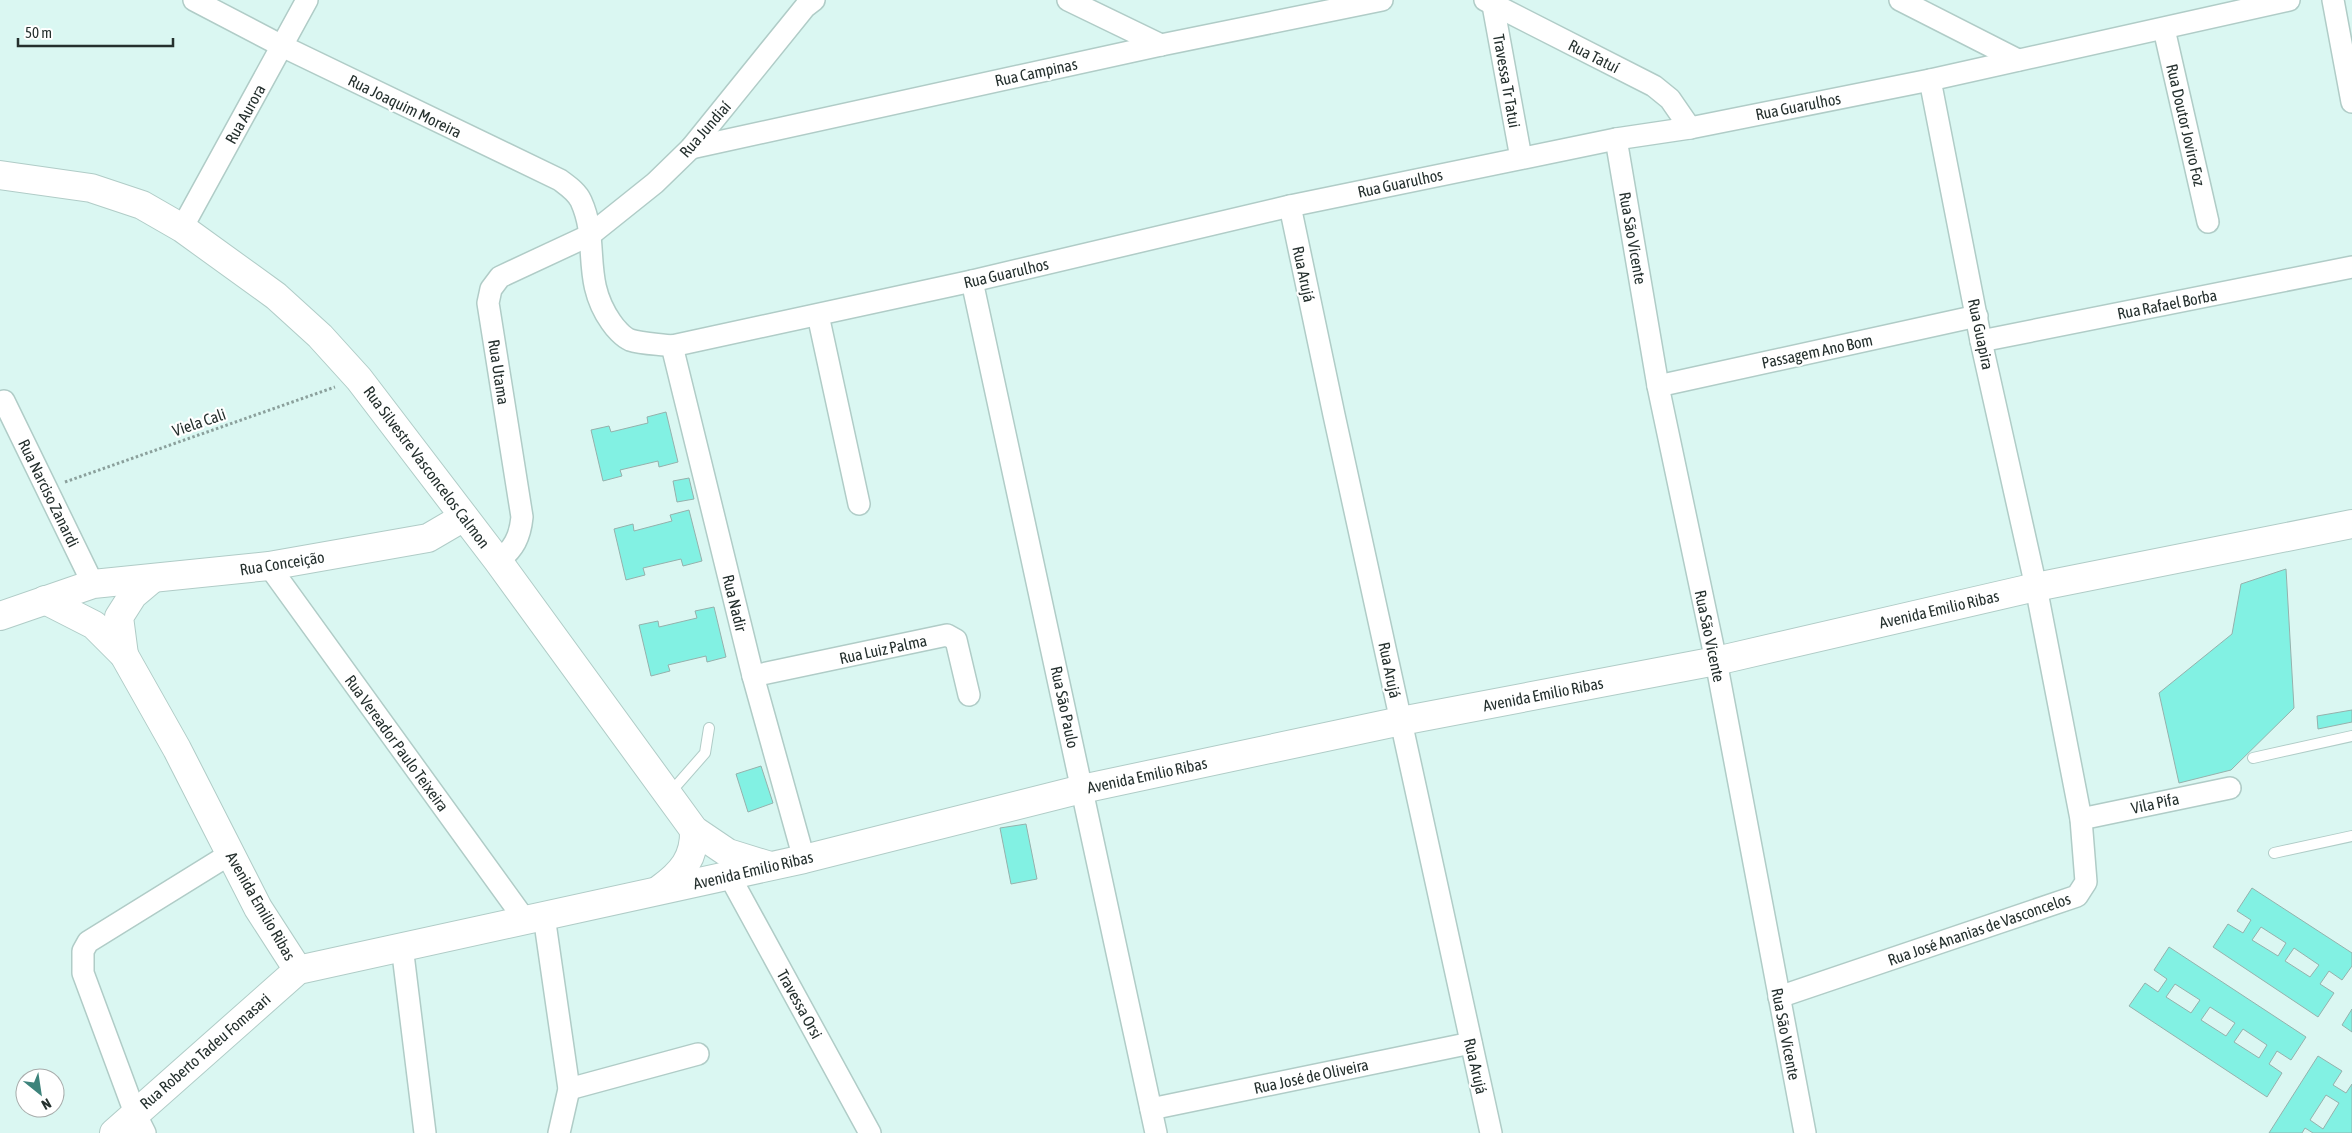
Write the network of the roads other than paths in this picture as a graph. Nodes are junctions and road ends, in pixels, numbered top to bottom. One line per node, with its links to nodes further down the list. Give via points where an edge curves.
1 (194, 0): 13 (street, Rua Joaquim Moreira)
2 (307, 0): 13 (street, Rua Aurora)
3 (1068, 0): 12 (street)
4 (1382, 0): 12 (street, Rua Campinas)
5 (1900, 0): 14 (street)
6 (2288, 0): 11 (street, Rua Guarulhos)
7 (2333, 0): 16 (street)
8 (806, 2): 19 (street, Rua Jundiaí)
9 (1489, 2): 10 (street, Rua Tatuí); 20 (street, Travessa Tr Tatui)
10 (1518, 8): 17 (street, Rua Tatuí, via 1654,86 1670,99)
11 (2164, 29): 14 (street, Rua Guarulhos); 23 (street, Rua Doutor Joviro Foz)
12 (1161, 44): 19 (street, Rua Campinas)
13 (282, 46): 24 (street, Rua Aurora); 25 (street, Rua Joaquim Moreira, via 560,180 581,201)
14 (2018, 60): 15 (street, Rua Guarulhos)
15 (1930, 80): 17 (street, Rua Guarulhos); 29 (street, Rua Guapira)
16 (2352, 102)
17 (1690, 128): 18 (street, Rua Guarulhos)
18 (1616, 138): 20 (street, Rua Guarulhos); 32 (street, Rua São Vicente)
19 (691, 148): 25 (street, Rua Jundiaí, via 655,183)
20 (1521, 158): 22 (street, Rua Guarulhos)
21 (0, 175): 24 (main road, Rua Silvestre Vasconcelos Calmon, via 91,188 142,205)
22 (1290, 206): 27 (street, Rua Guarulhos); 48 (street, Rua Arujá)
23 (2208, 222)
24 (182, 228): 35 (main road, Rua Silvestre Vasconcelos Calmon, via 276,296 320,336 359,379)
25 (590, 235): 31 (street, Rua Guarulhos, via 591,274 596,294 615,328 630,340); 37 (street, Rua Utama, via 500,277 491,289 488,304 522,517 517,542)
26 (2352, 267): 30 (street, Rua Rafael Borba)
27 (972, 281): 28 (street, Rua Guarulhos); 53 (street, Rua São Paulo)
28 (818, 315): 31 (street, Rua Guarulhos); 34 (street)
29 (1977, 316): 30 (street, Rua Guapira); 32 (street, Passagem Ano Bom)
30 (1981, 341): 41 (street, Rua Guapira)
31 (672, 346): 46 (street, Rua Nadir)
32 (1658, 386): 45 (street, Rua São Vicente)
33 (4, 401): 40 (street, Rua Narciso Zanardi)
34 (859, 504)
35 (464, 517): 37 (main road, Rua Silvestre Vasconcelos Calmon); 38 (main road, Rua Conceição, via 428,538)
36 (2352, 524): 41 (main road, Avenida Emilio Ribas)
37 (498, 561): 54 (main road, Rua Silvestre Vasconcelos Calmon)
38 (269, 566): 39 (main road, Rua Conceição); 64 (street, Rua Vereador Paulo Teixeira)
39 (152, 579): 40 (main road, Rua Conceição); 44 (main road, Avenida Emilio Ribas, via 134,595 119,617)
40 (93, 584): 42 (main road)
41 (2036, 587): 45 (main road, Avenida Emilio Ribas); 55 (street, Rua José Ananias de Vasconcelos)
42 (44, 600): 43 (main road); 44 (main road, Avenida Emilio Ribas, via 94,625)
43 (0, 616)
44 (124, 655): 59 (main road, Avenida Emilio Ribas)
45 (1716, 661): 48 (main road, Avenida Emilio Ribas); 67 (street, Rua São Vicente)
46 (753, 676): 47 (street, Rua Luiz Palma, via 947,635 956,640); 60 (street, Rua Nadir)
47 (969, 695)
48 (1401, 721): 53 (main road, Avenida Emilio Ribas); 68 (street, Rua Arujá)
49 (709, 728): 54 (lane, via 705,753)
50 (2352, 736): 51 (lane)
51 (2253, 758)
52 (2230, 788): 55 (street, Vila Pifa)
53 (1082, 789): 60 (main road, Avenida Emilio Ribas); 71 (street, Rua São Paulo)
54 (668, 795): 56 (main road, Rua Silvestre Vasconcelos Calmon)
55 (2081, 819): 67 (street, Rua José Ananias de Vasconcelos, via 2086,882 2077,896)
56 (694, 830): 61 (main road, Rua Silvestre Vasconcelos Calmon, via 728,853); 63 (main road, via 692,855 686,867)
57 (2352, 836): 58 (lane)
58 (2274, 853)
59 (230, 854): 66 (main road, Avenida Emilio Ribas, via 258,908); 72 (street, via 88,942 83,951 83,973)
60 (804, 859): 61 (main road, Avenida Emilio Ribas)
61 (771, 866): 62 (main road, Avenida Emilio Ribas)
62 (729, 875): 63 (main road, Avenida Emilio Ribas); 76 (street, Travessa Orsi)
63 (657, 891): 64 (main road, Avenida Emilio Ribas)
64 (535, 918): 65 (main road, Avenida Emilio Ribas); 70 (street)
65 (402, 946): 66 (main road, Avenida Emilio Ribas); 74 (street)
66 (298, 970): 72 (main road, Rua Roberto Tadeu Fomasari)
67 (1779, 997): 79 (street, Rua São Vicente)
68 (1471, 1043): 71 (street, Rua José de Oliveira); 78 (street, Rua Arujá)
69 (698, 1054): 70 (street)
70 (569, 1089): 75 (street)
71 (1151, 1109): 77 (street, Rua São Paulo)
72 (140, 1123): 73 (main road, Rua Roberto Tadeu Fomasari)
73 (114, 1133)
74 (425, 1133)
75 (559, 1133)
76 (870, 1133)
77 (1156, 1133)
78 (1491, 1133)
79 (1805, 1133)

